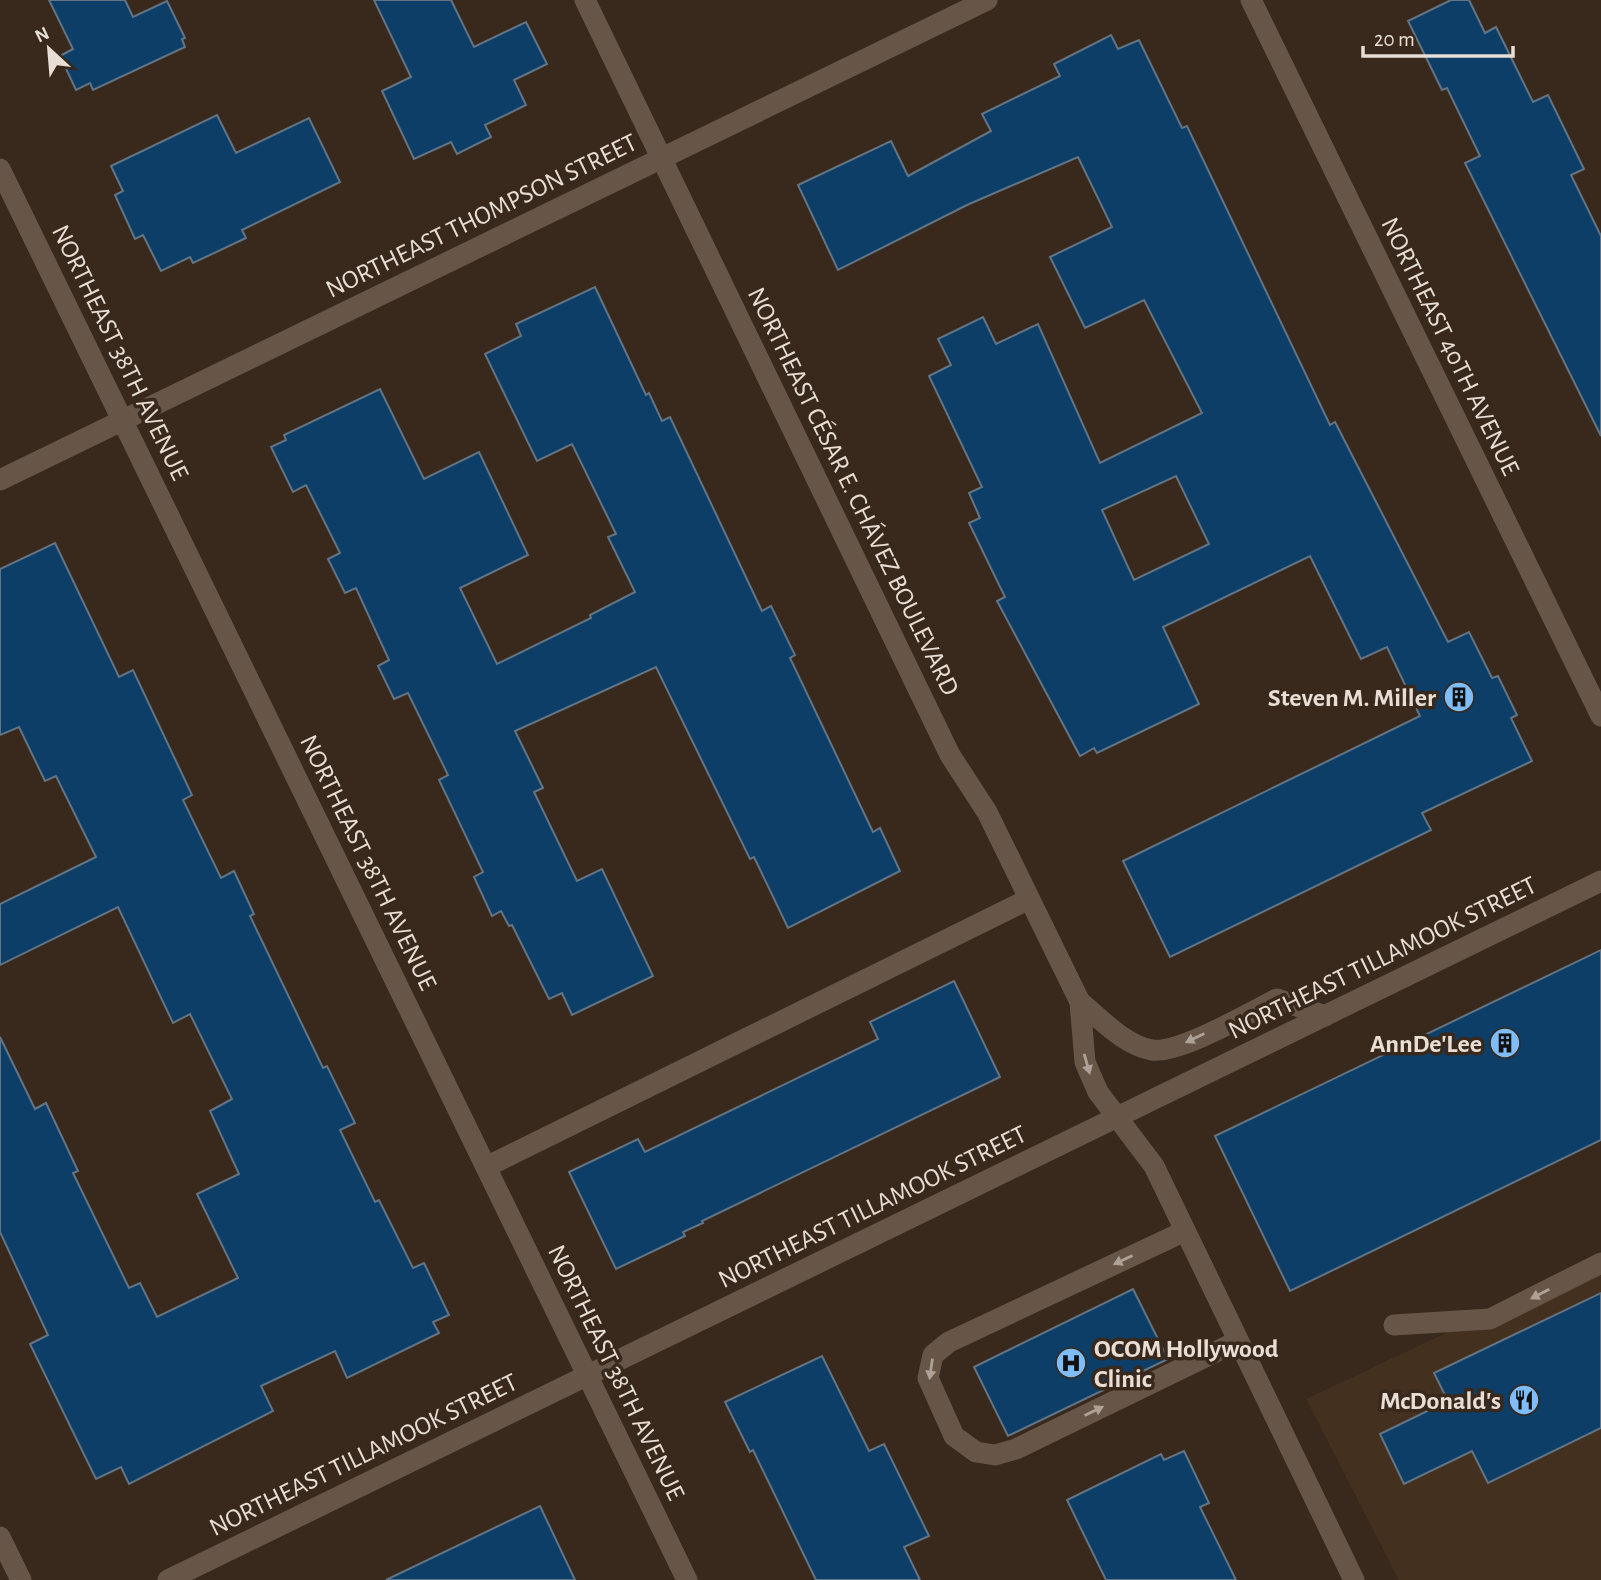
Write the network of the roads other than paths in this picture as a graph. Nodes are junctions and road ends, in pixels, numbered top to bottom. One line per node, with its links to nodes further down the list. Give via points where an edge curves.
1 (585, 0): 4 (street, NORTHEAST CÉSAR E. CHÁVEZ BOULEVARD)
2 (987, 0): 4 (street, NORTHEAST THOMPSON STREET)
3 (1251, 0): 8 (street, NORTHEAST 40TH AVENUE)
4 (662, 158): 6 (street, NORTHEAST THOMPSON STREET); 10 (street, NORTHEAST CÉSAR E. CHÁVEZ BOULEVARD, via 950,755 987,812)
5 (0, 169): 6 (street, NORTHEAST 38TH AVENUE)
6 (123, 421): 7 (street, NORTHEAST THOMPSON STREET); 14 (street, NORTHEAST 38TH AVENUE)
7 (0, 481)
8 (1601, 716)
9 (1601, 881): 12 (street, NORTHEAST TILLAMOOK STREET)
10 (1029, 899): 11 (street, NORTHEAST CÉSAR E. CHÁVEZ BOULEVARD); 14 (street)
11 (1080, 1002): 12 (street, NORTHEAST CÉSAR E. CHÁVEZ BOULEVARD, one-way to 11, via 1277,999 1171,1050 1150,1050 1130,1041); 13 (street, NORTHEAST CÉSAR E. CHÁVEZ BOULEVARD, one-way to 13, via 1085,1062 1097,1091)
12 (1325, 1016): 13 (street, NORTHEAST TILLAMOOK STREET)
13 (1117, 1118): 15 (street, NORTHEAST CÉSAR E. CHÁVEZ BOULEVARD, via 1154,1166); 19 (street, NORTHEAST TILLAMOOK STREET)
14 (485, 1167): 19 (street, NORTHEAST 38TH AVENUE)
15 (1185, 1231): 18 (street, NORTHEAST CÉSAR E. CHÁVEZ BOULEVARD); 18 (street, one-way to 18, via 949,1342 933,1355 928,1378 954,1436 976,1452 995,1455 1016,1449)
16 (1601, 1263): 17 (street, one-way to 17, via 1490,1319)
17 (1394, 1325)
18 (1238, 1341): 24 (street, NORTHEAST CÉSAR E. CHÁVEZ BOULEVARD)
19 (587, 1377): 22 (street, NORTHEAST TILLAMOOK STREET); 23 (street, NORTHEAST 38TH AVENUE)
20 (0, 1537): 21 (street)
21 (21, 1580)
22 (168, 1580)
23 (687, 1580)
24 (1354, 1580)

